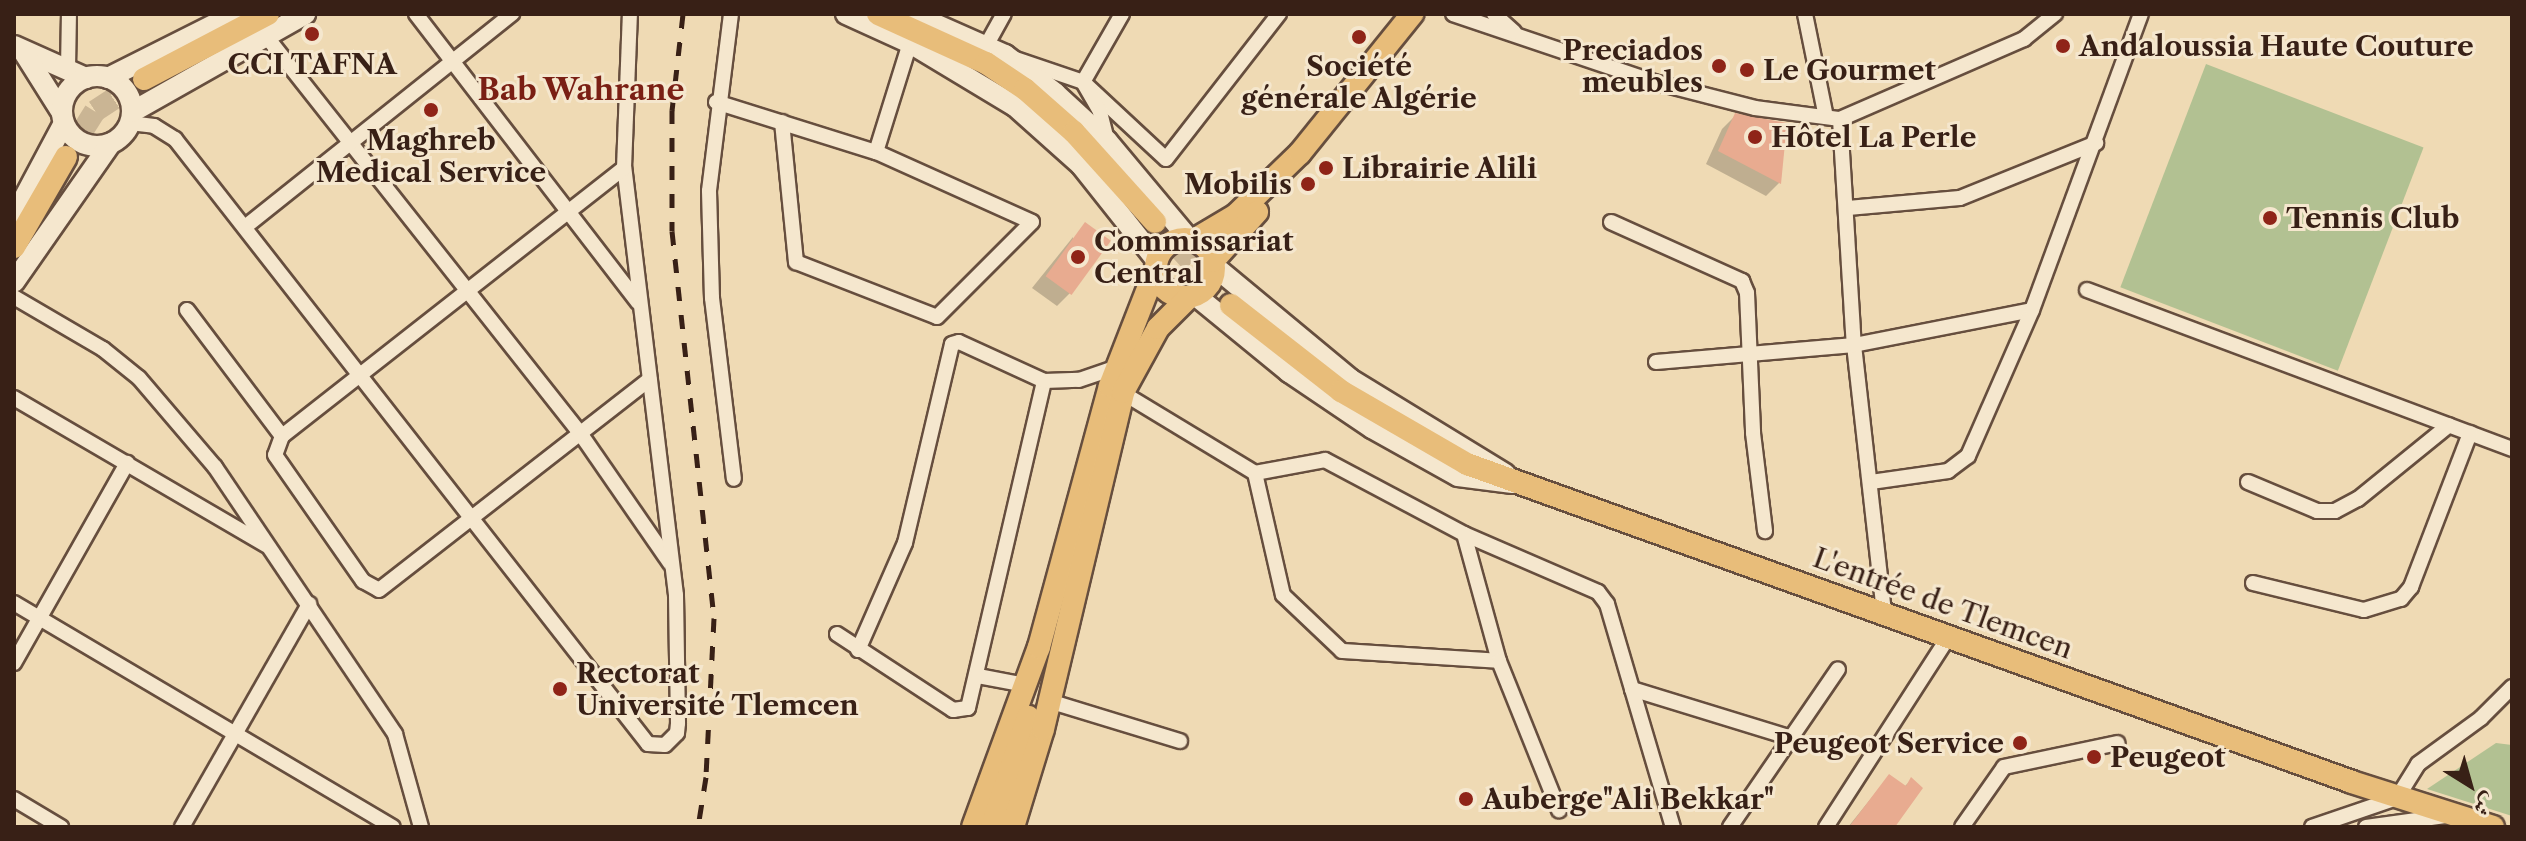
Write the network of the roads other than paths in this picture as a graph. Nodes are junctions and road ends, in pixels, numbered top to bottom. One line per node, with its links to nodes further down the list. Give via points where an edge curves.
1 (69, 14): 27 (street)
2 (235, 14): 28 (main road)
3 (305, 14): 20 (main road)
4 (416, 14): 26 (street)
5 (512, 14): 26 (street)
6 (630, 14): 43 (street)
7 (731, 14): 31 (street)
8 (846, 14): 22 (main road)
9 (878, 14): 47 (main road, via 1006,75 1074,132)
10 (912, 14): 23 (main road)
11 (1004, 14): 23 (street)
12 (1122, 14): 30 (street)
13 (1279, 14): 30 (street, via 1166,159)
14 (1412, 14): 41 (main road)
15 (1453, 14): 21 (street)
16 (1494, 14): 21 (street)
17 (1805, 14): 34 (street)
18 (2055, 14): 34 (street, via 2024,39)
19 (2141, 14): 39 (street)
20 (267, 25): 29 (main road); 33 (main road); 38 (street)
21 (1517, 35): 34 (street, via 1654,82 1755,108)
22 (910, 43): 40 (street); 52 (main road, via 1015,106 1048,133 1111,198)
23 (986, 46): 25 (main road)
24 (19, 49): 27 (main road); 32 (main road)
25 (1005, 55): 30 (street); 36 (main road)
26 (454, 60): 38 (street); 45 (street)
27 (77, 74): 28 (main road); 32 (main road)
28 (108, 78): 33 (main road, via 123,88)
29 (144, 79)
30 (1083, 82): 36 (street, via 1100,112)
31 (716, 102): 35 (street); 78 (street, via 709,191 712,298)
32 (63, 118): 37 (main road, via 78,141); 46 (main road)
33 (131, 118): 37 (main road); 49 (street, via 169,133)
34 (1833, 118): 44 (street)
35 (782, 122): 40 (street); 40 (street, via 796,262 937,317 1032,222)
36 (1107, 141): 50 (main road)
37 (111, 143): 54 (main road)
38 (350, 143): 49 (street); 55 (street)
39 (2096, 143): 44 (street, via 1960,198); 62 (street)
40 (876, 152)
41 (1300, 153): 50 (main road, via 1236,215); 53 (main road)
42 (66, 157): 51 (main road)
43 (624, 168): 45 (street); 59 (street)
44 (1848, 208): 63 (street)
45 (569, 211): 55 (street); 59 (street)
46 (14, 217)
47 (1155, 222)
48 (1611, 222): 64 (street, via 1742,281)
49 (245, 227): 66 (street)
50 (1192, 240): 52 (main road, via 1173,242); 53 (main road)
51 (14, 247)
52 (1157, 264): 57 (main road, via 1170,293); 69 (main road)
53 (1214, 264): 57 (main road, via 1207,287); 81 (main road, L'entrée de Tlemcen, via 1350,379 1493,464)
54 (14, 282)
55 (468, 290): 66 (street); 72 (street)
56 (2087, 290): 71 (street)
57 (1192, 296): 69 (main road, via 1158,328); 81 (main road, L'entrée de Tlemcen, via 1372,428 1458,476)
58 (14, 297): 85 (street, via 103,349 139,378 215,467)
59 (639, 303): 67 (street)
60 (1231, 305): 81 (main road, L'entrée de Tlemcen, via 1341,391 1444,453)
61 (187, 310): 74 (street)
62 (2032, 310): 63 (street); 79 (street, via 1968,456 1948,471)
63 (1854, 345): 64 (street); 79 (street)
64 (1748, 351): 65 (street); 83 (street)
65 (1656, 362)
66 (360, 375): 74 (street); 82 (street)
67 (650, 379): 72 (street); 86 (street)
68 (1044, 381): 69 (street, via 1079,380); 94 (street, via 959,342 950,347 905,543); 98 (street)
69 (1115, 389): 77 (street); 101 (main road)
70 (14, 398): 76 (street)
71 (2449, 425): 73 (street); 80 (street, via 2358,499 2335,511 2317,511)
72 (580, 433): 82 (street); 86 (street)
73 (2470, 433): 75 (street); 87 (street, via 2417,572 2401,599 2364,610)
74 (282, 436): 82 (street, via 274,446 276,459 372,589 390,585)
75 (2512, 449)
76 (127, 463): 85 (street); 91 (street)
77 (1255, 473): 84 (street, via 1325,460); 95 (street, via 1283,595 1342,651)
78 (734, 479)
79 (1871, 482): 90 (street)
80 (2248, 482)
81 (1513, 483): 90 (main road, L'entrée de Tlemcen)
82 (473, 519): 86 (street, via 648,744 655,746 673,740 678,723)
83 (1765, 531)
84 (1464, 534): 95 (street); 100 (street, via 1598,592 1607,604)
85 (272, 549): 89 (street)
86 (673, 566)
87 (2253, 583)
88 (14, 603): 91 (street)
89 (309, 604): 102 (street); 113 (street, via 395,734)
90 (1884, 613): 93 (main road, L'entrée de Tlemcen)
91 (40, 618): 96 (street); 102 (street)
92 (837, 634): 94 (street)
93 (1949, 636): 106 (main road, L'entrée de Tlemcen); 119 (street)
94 (858, 650): 98 (street, via 953,710 972,703)
95 (1499, 661): 108 (street)
96 (14, 663)
97 (1838, 669): 103 (street)
98 (978, 676): 101 (street)
99 (2512, 687): 106 (street, via 2481,718 2418,764)
100 (1632, 689): 103 (street); 117 (street)
101 (1036, 697): 104 (street); 114 (main road); 115 (main road); 116 (main road)
102 (237, 731): 111 (street); 112 (street)
103 (1791, 738): 118 (street)
104 (1180, 741)
105 (2118, 743): 120 (street, via 2004,767)
106 (2397, 798): 109 (main road); 121 (street)
107 (14, 799): 110 (street)
108 (1559, 810)
109 (2459, 815): 122 (street); 123 (main road)
110 (61, 827)
111 (182, 827)
112 (393, 827)
113 (421, 827)
114 (973, 827)
115 (992, 827)
116 (1013, 827)
117 (1673, 827)
118 (1730, 827)
119 (1826, 827)
120 (1962, 827)
121 (2312, 827)
122 (2366, 827)
123 (2493, 827)

